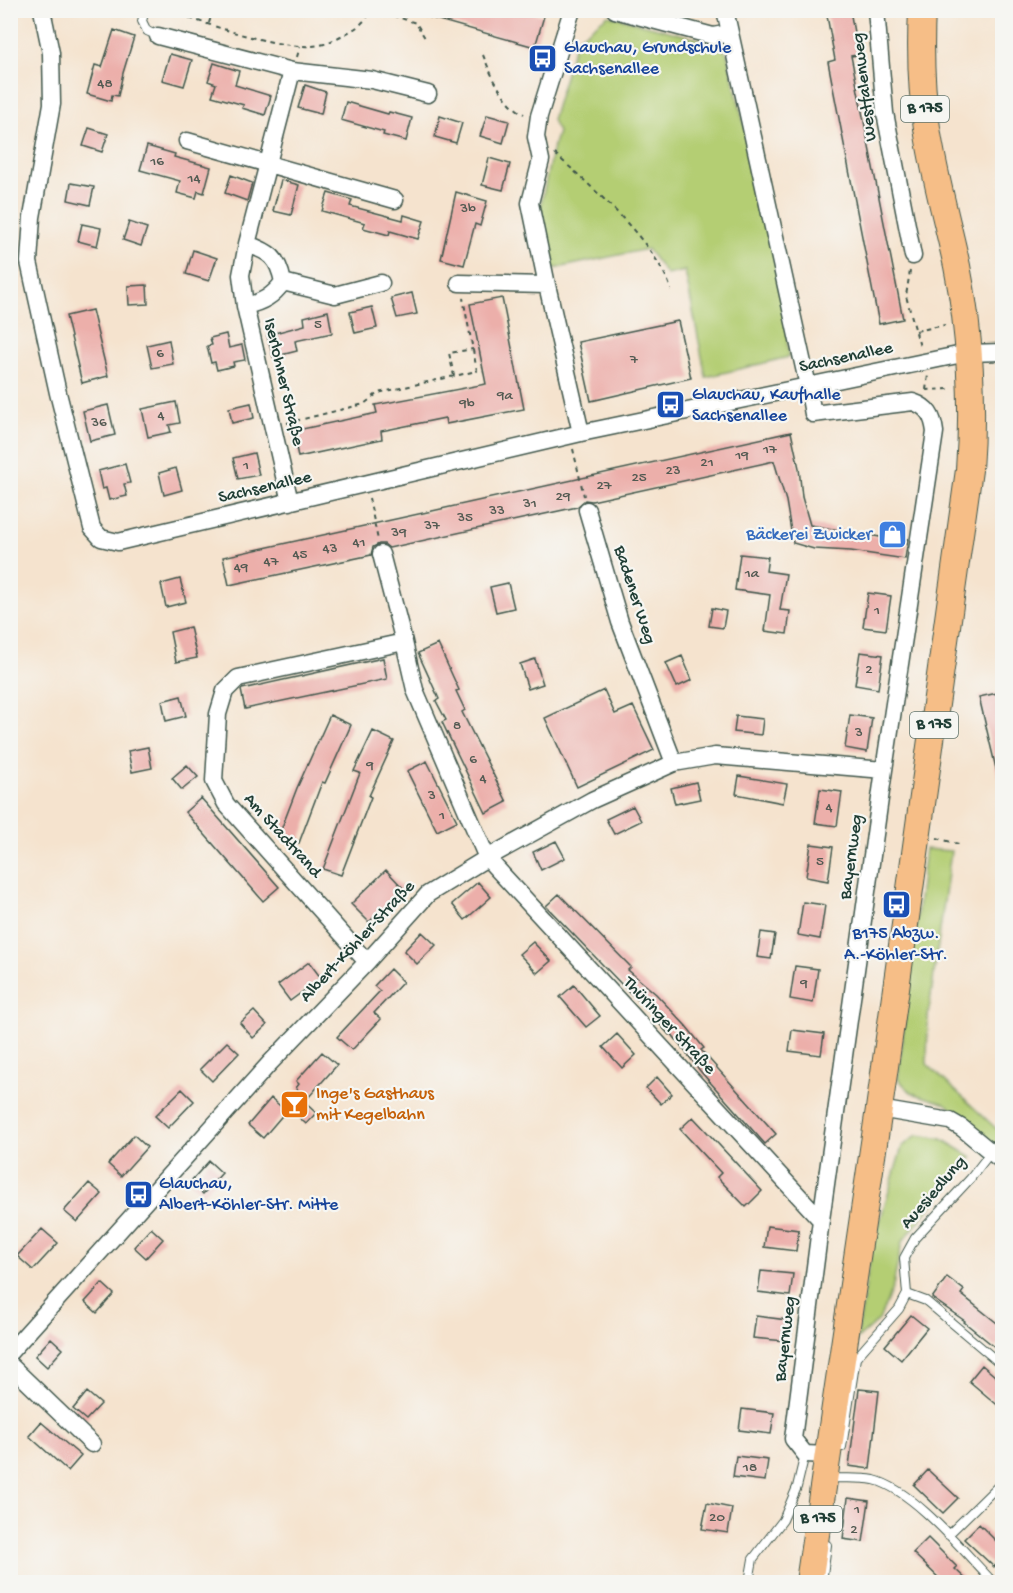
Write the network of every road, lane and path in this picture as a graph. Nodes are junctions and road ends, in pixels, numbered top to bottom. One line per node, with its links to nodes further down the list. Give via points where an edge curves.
1 (42, 10): 45 (street, Sachsenallee, via 51,52 52,104 32,217 29,262 92,528 101,538 118,542)
2 (145, 10): 15 (lane, via 142,21 147,31)
3 (164, 10): 13 (path)
4 (213, 10): 13 (path)
5 (374, 10): 13 (path, via 354,30 323,45 300,46 255,39); 16 (path, via 416,23)
6 (572, 10): 20 (street)
7 (615, 10): 14 (street, via 713,36)
8 (725, 10): 14 (street)
9 (876, 10): 25 (street, Westfalenweg, via 885,113)
10 (922, 10): 32 (main road, B 175, via 920,49 927,128)
11 (998, 10): 12 (path)
12 (1002, 18)
13 (209, 23)
14 (730, 33): 39 (street)
15 (158, 36): 18 (street)
16 (425, 38)
17 (483, 55): 20 (path, via 494,81 516,109 532,119)
18 (292, 71): 19 (street, via 372,80); 22 (street, Iserlohner Straße)
19 (428, 93)
20 (536, 137): 29 (street, via 541,160 530,203); 30 (path, via 631,226 667,275)
21 (187, 141): 22 (street)
22 (267, 164): 23 (street); 24 (street, Iserlohner Straße)
23 (395, 200)
24 (247, 244): 26 (street, via 264,250 279,264); 31 (street, Iserlohner Straße, via 241,275)
25 (913, 256): 33 (path, via 906,296)
26 (283, 282): 28 (street, via 334,295); 31 (street, Iserlohner Straße, via 261,302)
27 (459, 283): 29 (street); 34 (path)
28 (381, 284)
29 (547, 285): 43 (street)
30 (671, 290)
31 (245, 306): 42 (street, Iserlohner Straße)
32 (964, 312): 33 (path, via 951,314 948,325); 36 (main road, B 175)
33 (916, 332): 37 (path)
34 (473, 349): 38 (path, via 477,371); 38 (path, via 449,353)
35 (1002, 352): 36 (street, Sachsenallee)
36 (968, 353): 37 (street, Sachsenallee); 40 (main road, B 175)
37 (924, 362): 39 (street, Sachsenallee); 41 (path, via 929,377)
38 (454, 376): 42 (path, via 378,393 364,404)
39 (808, 386): 41 (street, via 813,414); 43 (street, Sachsenallee)
40 (970, 389): 41 (path); 53 (main road, B 175, via 969,470)
41 (925, 398): 50 (street, Bayernweg, via 935,432)
42 (272, 426): 45 (street, Iserlohner Straße)
43 (575, 434): 44 (street, Sachsenallee); 46 (path)
44 (365, 484): 45 (street, Sachsenallee); 47 (path)
45 (290, 502)
46 (588, 510): 49 (street, Badener Weg, via 620,622)
47 (381, 554): 48 (street)
48 (404, 642): 51 (street, via 415,690); 52 (street, Am Stadtrand, via 238,678 225,691 218,714 214,781 226,804)
49 (674, 763): 50 (street, Albert-Köhler-Straße, via 714,756); 51 (street, Albert-Köhler-Straße, via 592,800)
50 (884, 770): 55 (street, Bayernweg)
51 (487, 858): 52 (street, Albert-Köhler-Straße, via 428,894); 55 (street, Thüringer Straße)
52 (367, 962): 57 (street, Albert-Köhler-Straße, via 269,1064)
53 (879, 1109): 54 (street, via 950,1121); 58 (main road, B 175)
54 (997, 1156): 56 (lane, Auesiedlung, via 915,1238 904,1258)
55 (821, 1220): 62 (street, Bayernweg, via 793,1439)
56 (907, 1294): 58 (lane, via 899,1309); 60 (lane, via 926,1301)
57 (10, 1352)
58 (849, 1360): 62 (main road, B 175)
59 (10, 1365): 61 (street)
60 (1002, 1365)
61 (92, 1444)
62 (829, 1468): 64 (lane, via 893,1487); 66 (lane, via 797,1487 783,1520 753,1559); 67 (main road, B 175)
63 (1002, 1482): 64 (lane)
64 (948, 1535): 69 (lane)
65 (828, 1536): 68 (lane)
66 (749, 1582)
67 (809, 1582)
68 (822, 1582)
69 (993, 1582)

